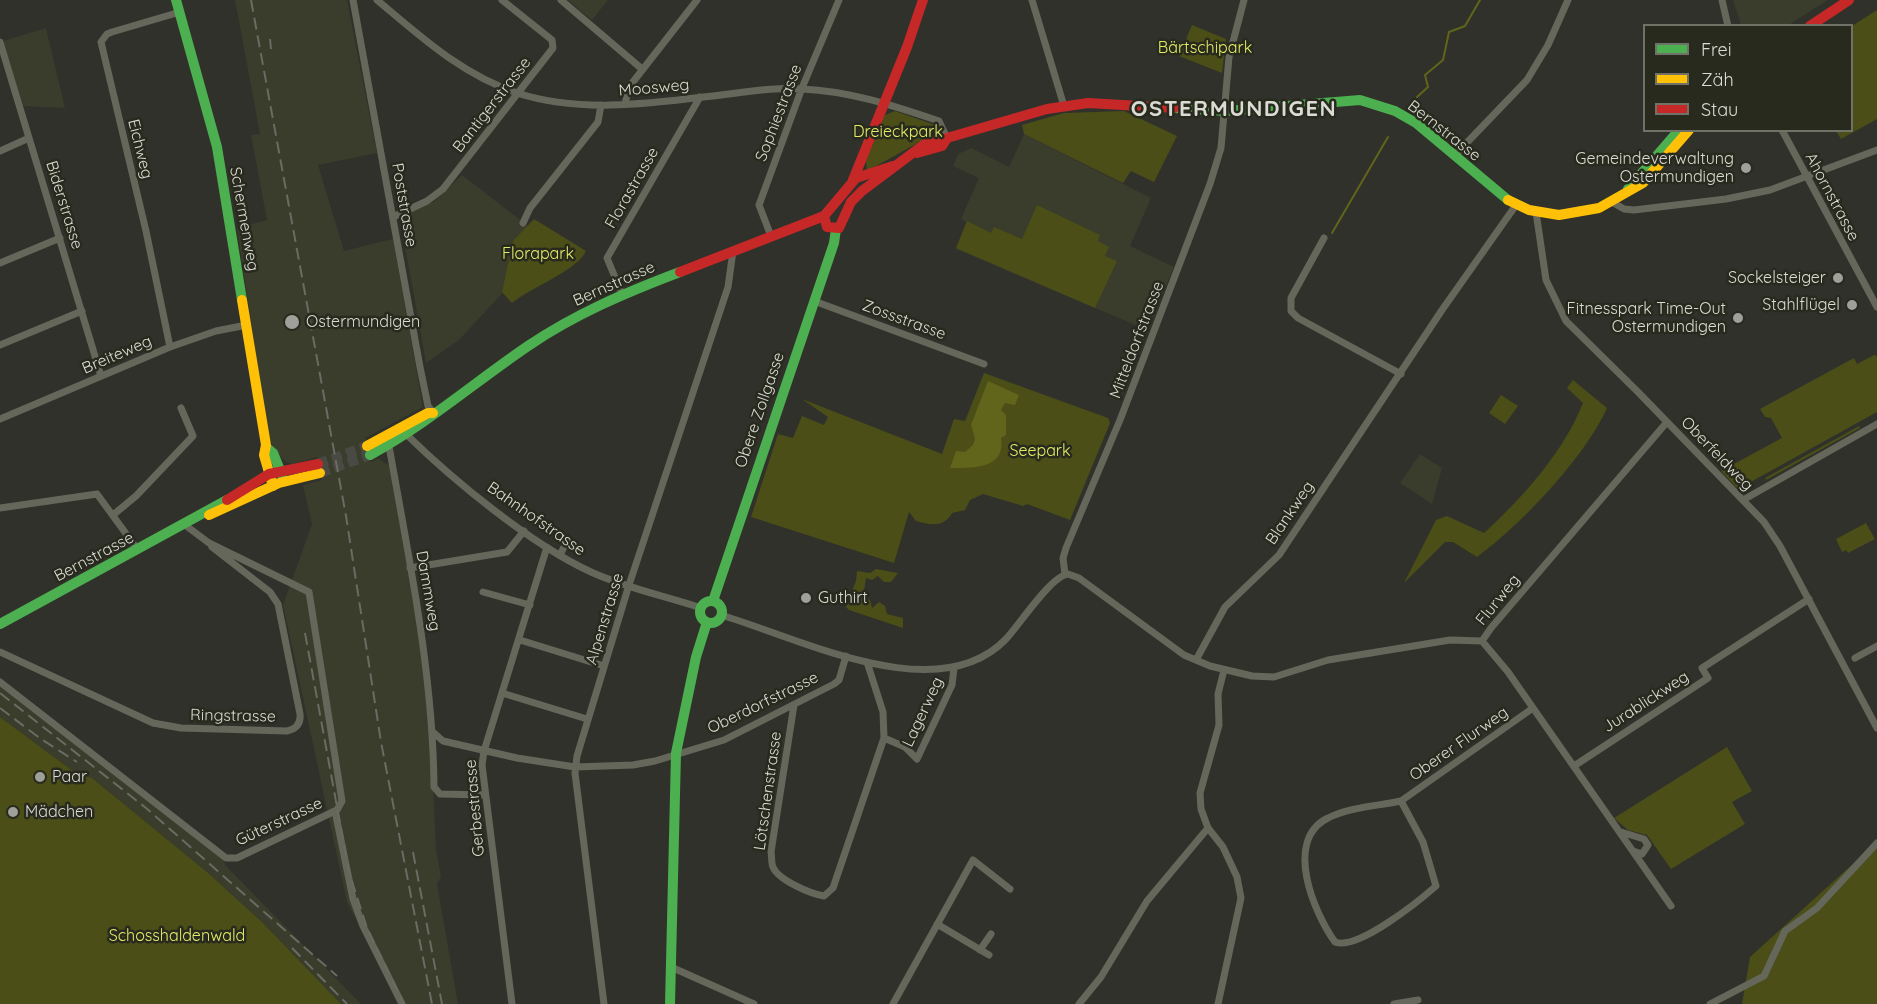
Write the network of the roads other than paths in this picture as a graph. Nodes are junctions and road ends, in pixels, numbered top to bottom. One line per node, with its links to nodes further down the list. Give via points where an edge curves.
1 (176, 0): 14 (main road, Schermenweg)
2 (353, 0): 44 (street, Poststrasse)
3 (377, 0): 20 (street, Moosweg, via 448,58)
4 (502, 0): 20 (street, Bantigerstrasse, via 554,44)
5 (561, 0): 18 (street)
6 (697, 0): 18 (street)
7 (839, 0): 19 (street, Sophiestrasse)
8 (923, 0): 22 (main road)
9 (1032, 0): 25 (street)
10 (1244, 0): 26 (street, Mitteldorfstrasse, via 1229,57)
11 (1722, 0): 15 (street)
12 (1849, 0): 16 (main road)
13 (1566, 1): 34 (street, via 1548,45 1527,80)
14 (180, 12): 57 (main road, Schermenweg, via 213,132); 59 (street, Eichweg, via 112,32 101,42)
15 (1728, 24)
16 (1813, 24)
17 (0, 42): 30 (street, Biderstrasse)
18 (642, 69): 23 (street, via 629,87)
19 (802, 88): 21 (street, Moosweg); 22 (street, Moosweg); 48 (street, Sophiestrasse, via 759,205)
20 (519, 93): 24 (street, Moosweg); 44 (street, Bantigerstrasse, via 443,189)
21 (700, 97): 23 (street, Moosweg); 53 (street, Florastrasse, via 607,258)
22 (884, 103): 31 (street, Moosweg, via 939,121); 37 (main road)
23 (625, 104): 24 (street, Moosweg)
24 (601, 105): 46 (street, via 598,122 530,208)
25 (1064, 106): 26 (main road, Bernstrasse, via 1107,102); 31 (main road, Bernstrasse)
26 (1225, 111): 34 (main road, Bernstrasse, via 1360,100 1401,114); 83 (street, Mitteldorfstrasse, via 1221,148 1210,184 1120,420 1066,548)
27 (1677, 132): 39 (main road, Bernstrasse)
28 (1687, 132): 39 (main road, Bernstrasse, via 1643,183)
29 (1783, 132): 36 (street, Ahornstrasse)
30 (29, 138): 32 (street); 49 (street, Biderstrasse)
31 (947, 138): 35 (main road, Bernstrasse, via 942,146)
32 (0, 150)
33 (1877, 150): 36 (street)
34 (1455, 156): 41 (main road, Bernstrasse)
35 (893, 166): 37 (main road, Bernstrasse); 38 (main road, Bernstrasse, via 885,176)
36 (1806, 178): 40 (street, via 1727,199 1634,210); 55 (street, Ahornstrasse)
37 (858, 179): 38 (main road, Bernstrasse, via 865,183); 43 (main road)
38 (862, 190): 45 (main road, Bernstrasse)
39 (1626, 193): 40 (main road, Bernstrasse)
40 (1612, 202): 42 (main road, Bernstrasse, via 1582,212)
41 (1516, 205): 42 (main road, Bernstrasse); 61 (street, Blankweg)
42 (1536, 212): 66 (street, Oberfeldweg, via 1546,280 1566,321)
43 (827, 213): 45 (main road, via 839,210); 47 (main road, via 826,226); 48 (main road, Bernstrasse)
44 (393, 217): 64 (street, Poststrasse, via 425,393)
45 (844, 217): 47 (main road, Bernstrasse)
46 (523, 223)
47 (836, 229): 54 (main road, Obere Zollgasse)
48 (771, 236): 51 (main road, Bernstrasse)
49 (60, 238): 52 (street); 56 (street, Biderstrasse)
50 (1324, 238): 61 (street, via 1291,298 1291,311)
51 (733, 251): 53 (main road, Bernstrasse); 84 (street, Alpenstrasse, via 728,288)
52 (0, 263)
53 (622, 294): 64 (main road, Bernstrasse, via 548,333)
54 (814, 301): 60 (street, Zossstrasse); 87 (main road, Obere Zollgasse)
55 (1877, 307)
56 (82, 311): 58 (street); 62 (street, Biderstrasse)
57 (247, 325): 59 (street, Breiteweg); 71 (main road, Schermenweg, via 266,447 264,455)
58 (0, 345)
59 (170, 347): 62 (street, Breiteweg)
60 (984, 364)
61 (1401, 374): 99 (street, Blankweg, via 1279,555 1225,608)
62 (101, 376): 65 (street, Breiteweg)
63 (181, 408): 74 (street, via 193,436)
64 (434, 413): 68 (main road, Bernstrasse, via 428,413)
65 (0, 418)
66 (1667, 422): 72 (street, Oberfeldweg); 94 (street, Flurweg)
67 (1877, 424): 72 (street)
68 (404, 432): 69 (main road, Bernstrasse); 69 (main road, Bernstrasse, via 368,450); 76 (street, Bahnhofstrasse, via 423,452)
69 (389, 446): 82 (street, Dammweg)
70 (319, 468): 71 (main road, Bernstrasse)
71 (274, 479): 75 (main road, Bernstrasse)
72 (1743, 500): 86 (street, Oberfeldweg, via 1772,533)
73 (0, 508): 74 (street, via 92,493 101,497)
74 (113, 515): 80 (street)
75 (185, 525): 78 (street, Güterstrasse); 80 (main road, Bernstrasse)
76 (524, 531): 79 (street, Bahnhofstrasse); 82 (street, via 507,552)
77 (568, 539): 81 (street)
78 (208, 543): 96 (street, Ringstrasse, via 270,592 278,604 300,714 295,729 181,728 153,723); 118 (street, Güterstrasse, via 309,592 342,801)
79 (548, 547): 81 (street, Bahnhofstrasse); 88 (street, Gerbestrasse)
80 (138, 550): 92 (main road, Bernstrasse)
81 (560, 555): 84 (street, Bahnhofstrasse)
82 (410, 568): 110 (street, Dammweg)
83 (1065, 574): 99 (street, via 1076,576 1172,647); 102 (street, via 1053,581 991,653)
84 (629, 585): 89 (street, Bahnhofstrasse); 101 (street, Alpenstrasse)
85 (483, 592): 88 (street)
86 (1809, 598): 109 (street, Oberfeldweg); 115 (street, Jurablickweg, via 1702,668 1708,678)
87 (713, 601): 89 (main road); 90 (main road, via 720,606)
88 (530, 605): 93 (street, Gerbestrasse)
89 (701, 608): 91 (main road, via 702,618)
90 (721, 615): 91 (main road, via 717,621); 97 (street)
91 (707, 622): 113 (main road)
92 (0, 624)
93 (520, 640): 101 (street); 105 (street, Gerbestrasse)
94 (1482, 641): 103 (street, Flurweg, via 1450,640 1328,660 1282,675 1259,677); 107 (street, Oberer Flurweg)
95 (1877, 646): 98 (street)
96 (0, 652)
97 (846, 656): 100 (street); 106 (street, Oberdorfstrasse, via 838,681)
98 (1856, 658)
99 (1196, 660): 103 (street, Flurweg)
100 (867, 662): 102 (street); 111 (street, Lagerweg, via 884,712)
101 (604, 666): 108 (street, Alpenstrasse)
102 (954, 668): 111 (street, Lagerweg, via 952,685 917,759 905,747)
103 (1224, 670): 119 (street, via 1218,694 1219,725 1200,793)
104 (0, 682): 118 (street, Güterstrasse, via 226,858 237,858)
105 (502, 693): 108 (street); 112 (street, Gerbestrasse)
106 (794, 705): 111 (street, Lötschenstrasse, via 771,852 773,867 781,876 811,894 824,896 833,888); 113 (street, Oberdorfstrasse, via 715,743)
107 (1533, 708): 115 (street, Oberer Flurweg); 117 (street, Oberer Flurweg)
108 (587, 719): 114 (street, Alpenstrasse)
109 (1877, 728)
110 (434, 734): 112 (street, Oberdorfstrasse, via 440,740); 116 (street, Dammweg, via 436,792)
111 (884, 738)
112 (484, 751): 114 (street, Oberdorfstrasse); 116 (street, Gerbestrasse)
113 (676, 753): 114 (street, Oberdorfstrasse, via 633,765); 129 (main road)
114 (575, 766): 133 (street, Alpenstrasse)
115 (1574, 766): 120 (street, Oberer Flurweg)
116 (485, 795): 132 (street, Gerbestrasse)
117 (1401, 801): 117 (street, Oberer Flurweg, via 1423,842 1436,885 1418,903 1352,944 1335,942 1305,874 1305,848 1326,818)
118 (335, 811): 131 (street, via 353,899)
119 (1208, 828): 137 (street, via 1148,901 1101,977); 138 (street, via 1223,847 1237,877 1241,898)
120 (1621, 832): 122 (street, Oberer Flurweg); 122 (street, via 1644,838 1646,850 1642,854)
121 (1877, 843): 140 (street, via 1817,908 1785,931 1764,976)
122 (1633, 851): 124 (street, Oberer Flurweg)
123 (1010, 889): 125 (street, via 973,860)
124 (1671, 906)
125 (937, 924): 127 (street); 136 (street)
126 (991, 934): 127 (street)
127 (980, 950): 128 (street)
128 (989, 955)
129 (671, 967): 134 (main road); 135 (street)
130 (1419, 1000): 139 (street)
131 (402, 1004)
132 (512, 1004)
133 (604, 1004)
134 (670, 1004)
135 (754, 1004)
136 (893, 1004)
137 (1079, 1004)
138 (1218, 1004)
139 (1394, 1004)
140 (1710, 1004)

